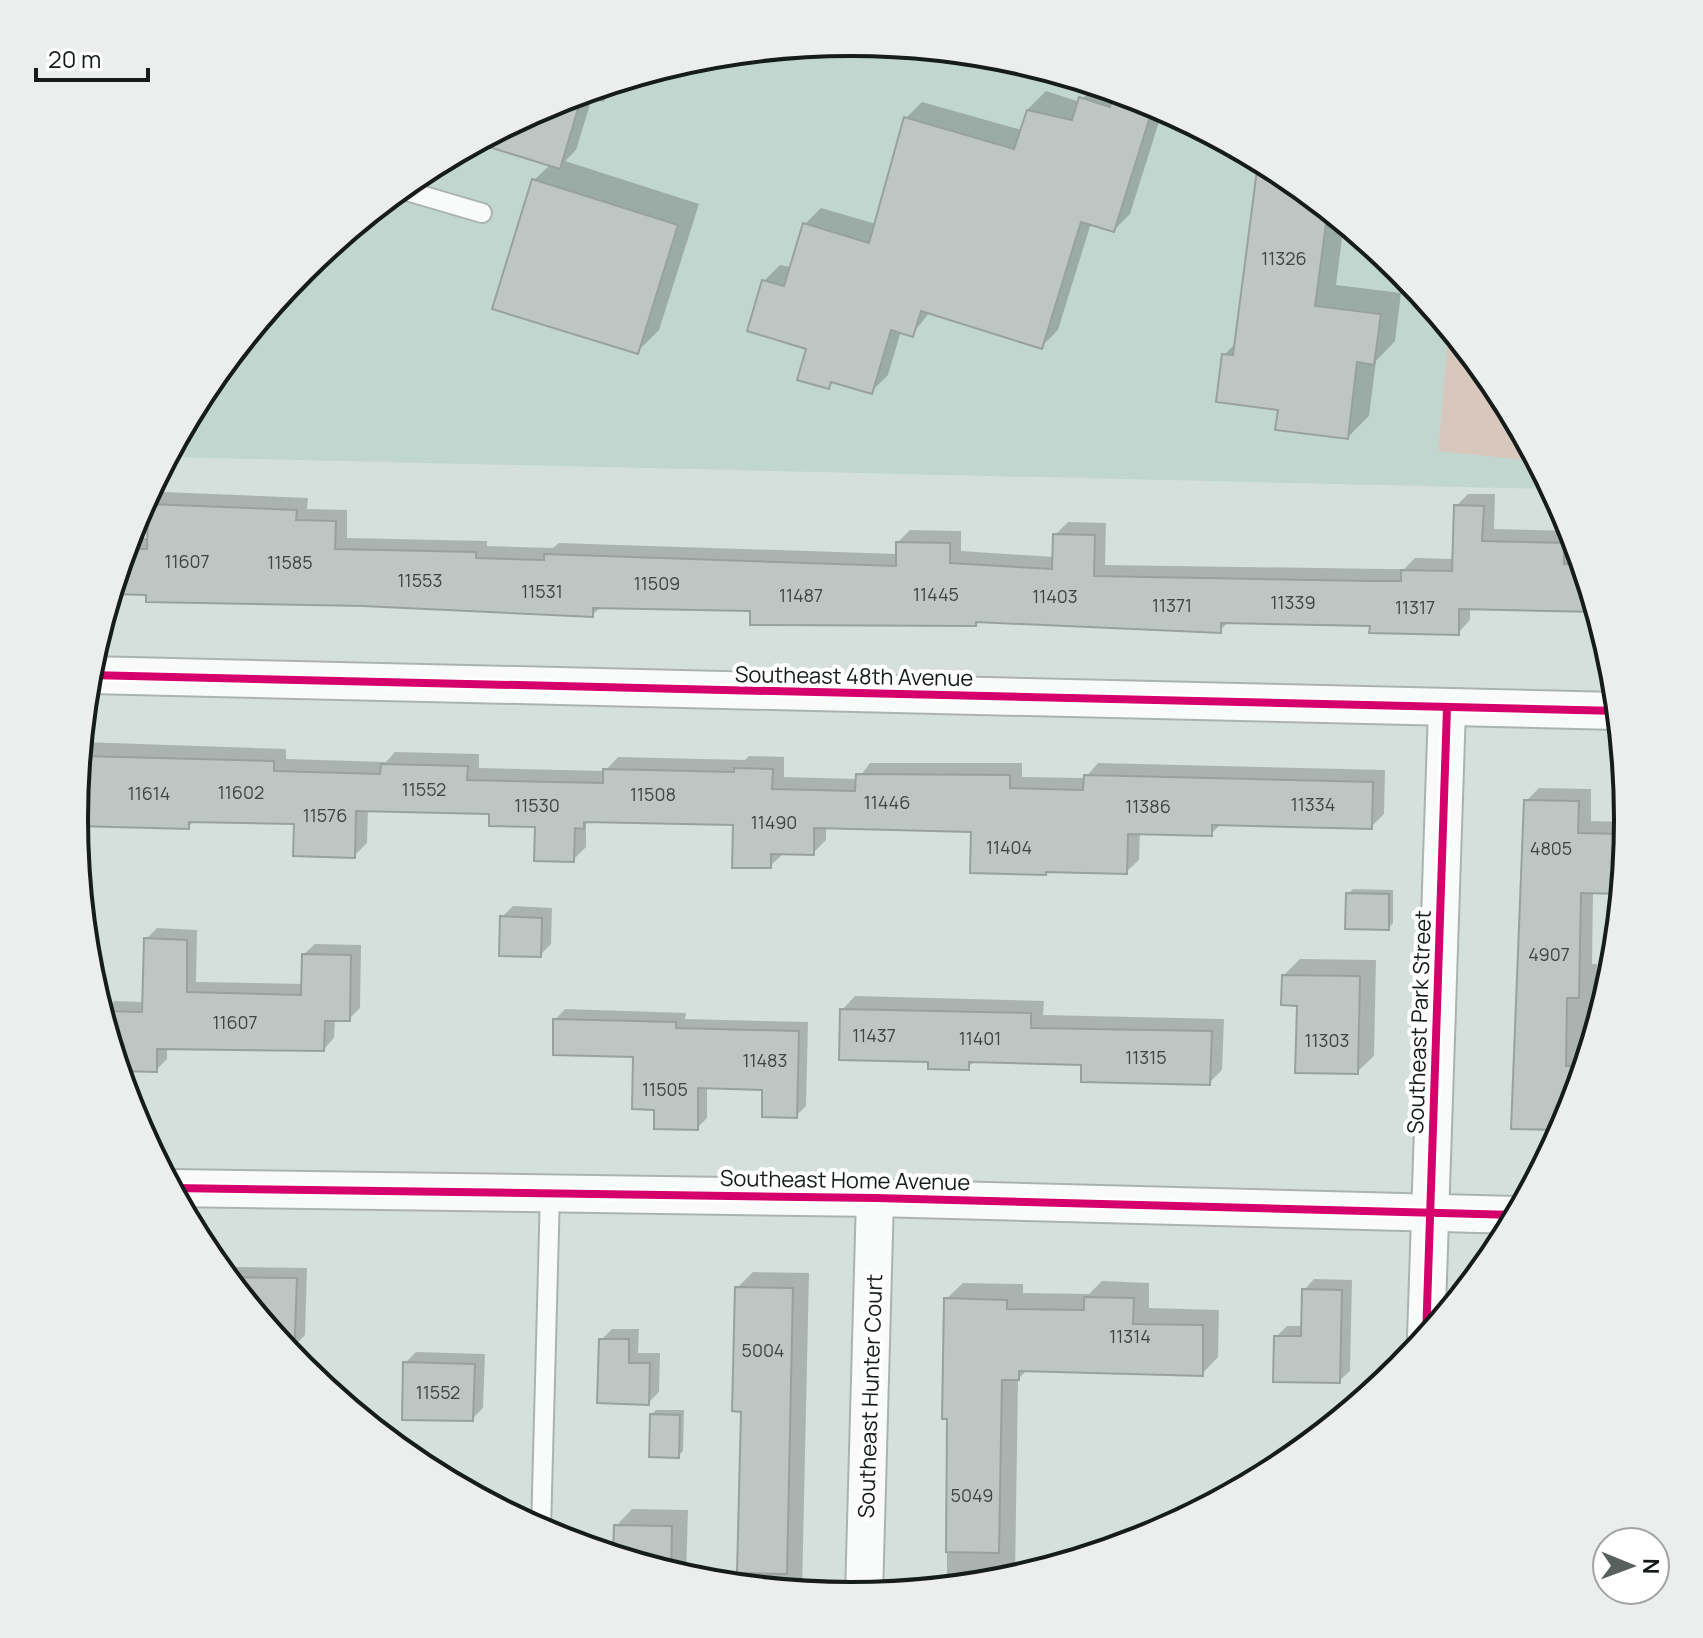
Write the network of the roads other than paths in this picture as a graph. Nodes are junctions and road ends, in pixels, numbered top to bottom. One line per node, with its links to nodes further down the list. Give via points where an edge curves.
1 (416, 194): 2 (lane)
2 (482, 213)
3 (102, 675): 4 (street, Southeast 48th Avenue)
4 (1447, 708): 5 (street, Southeast 48th Avenue); 9 (street, Southeast Park Street)
5 (1607, 711)
6 (185, 1188): 7 (street, Southeast Home Avenue)
7 (550, 1193): 8 (street, Southeast Home Avenue); 12 (lane)
8 (875, 1198): 9 (street, Southeast Home Avenue); 13 (street, Southeast Hunter Court)
9 (1431, 1212): 10 (street, Southeast Home Avenue); 11 (street, Southeast Park Street)
10 (1504, 1215)
11 (1427, 1320)
12 (541, 1516)
13 (864, 1581)

